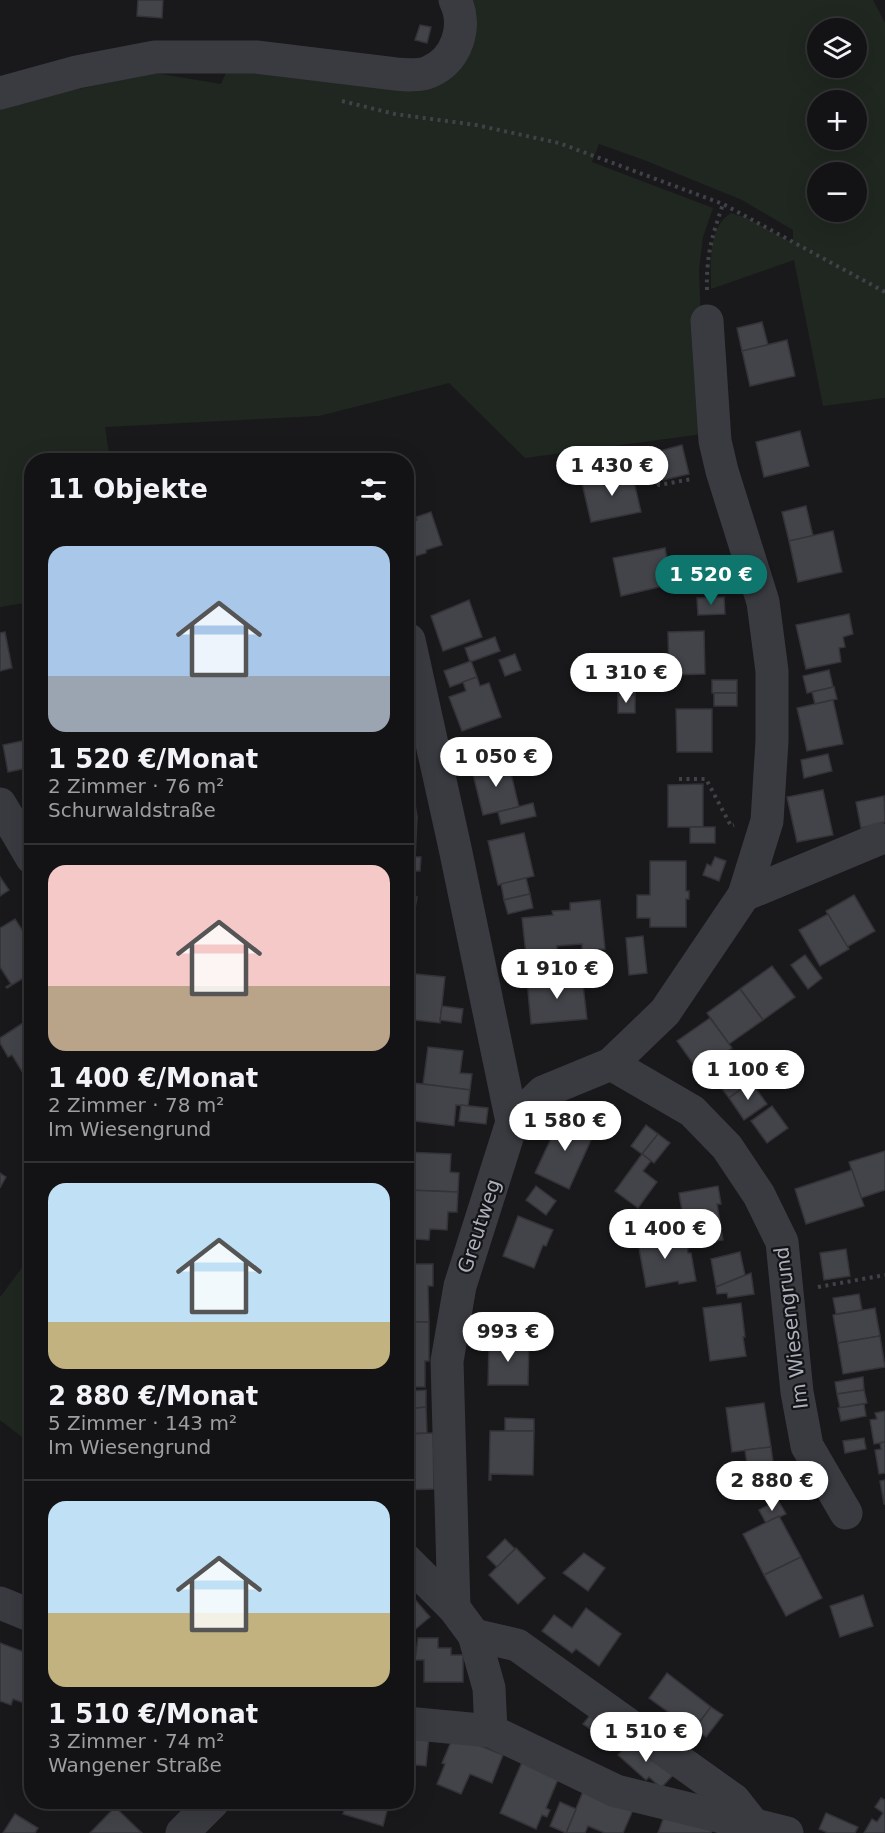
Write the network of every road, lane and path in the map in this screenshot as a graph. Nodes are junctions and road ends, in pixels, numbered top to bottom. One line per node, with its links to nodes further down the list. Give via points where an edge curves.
1 (455, 0): 2 (street, via 461,32 455,49 428,73 396,74 256,57 155,57 77,72)
2 (0, 93)
3 (332, 99): 4 (path, via 559,143)
4 (723, 204): 5 (path); 6 (path, via 706,268)
5 (885, 292)
6 (707, 321): 7 (street)
7 (719, 456): 8 (path, via 659,485 653,475); 10 (street)
8 (640, 474)
9 (676, 567): 10 (path, via 696,579 714,583 733,583)
10 (755, 576): 14 (street, via 763,602 772,671)
11 (414, 667): 19 (street, Greutweg)
12 (679, 778): 14 (path, via 706,779 731,826)
13 (0, 804): 16 (street)
14 (767, 821): 17 (street)
15 (879, 839): 17 (street)
16 (24, 844)
17 (744, 895): 18 (street, via 665,1012)
18 (611, 1064): 19 (street, via 543,1092); 21 (street, Im Wiesengrund, via 692,1111 728,1146 782,1242)
19 (512, 1122): 25 (street, Greutweg, via 460,1286 447,1361)
20 (885, 1275): 21 (path)
21 (787, 1292): 22 (street, Im Wiesengrund, via 807,1446)
22 (846, 1513)
23 (414, 1568): 25 (street)
24 (0, 1603): 26 (street)
25 (454, 1608): 27 (street)
26 (24, 1613)
27 (474, 1635): 29 (street, via 489,1688); 31 (street, via 517,1645 734,1800)
28 (414, 1724): 29 (street)
29 (491, 1731): 31 (street, via 616,1791)
30 (206, 1809): 32 (street)
31 (752, 1829): 33 (street)
32 (182, 1833)
33 (787, 1833)

